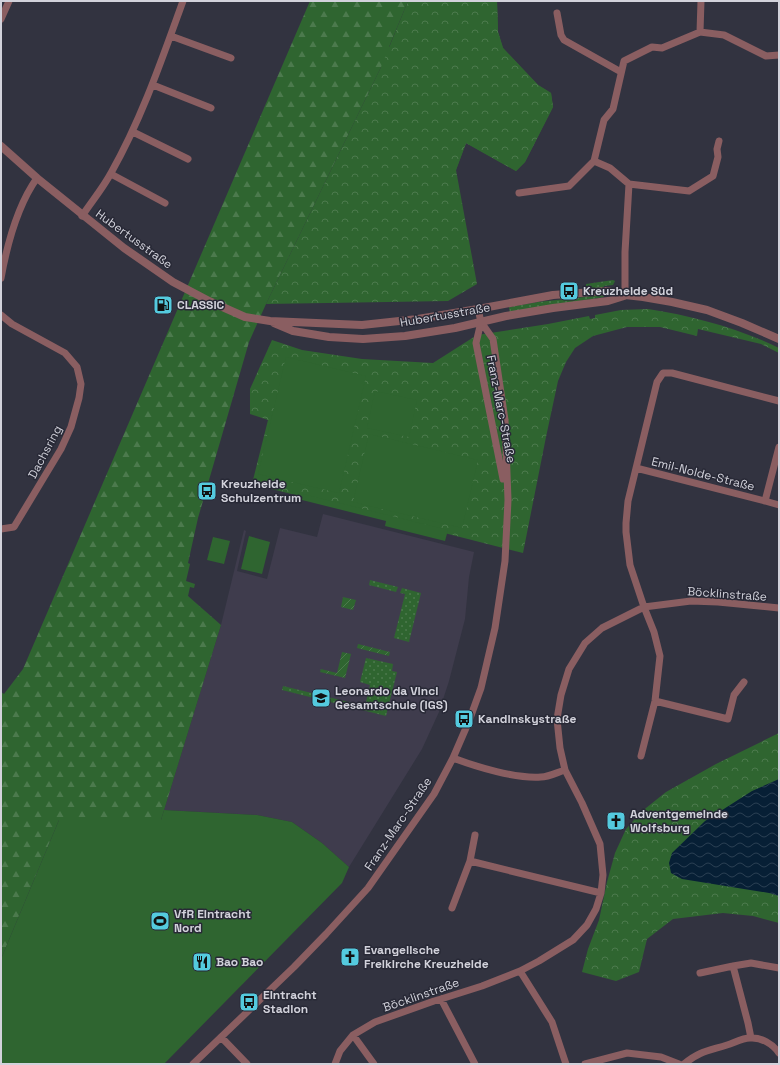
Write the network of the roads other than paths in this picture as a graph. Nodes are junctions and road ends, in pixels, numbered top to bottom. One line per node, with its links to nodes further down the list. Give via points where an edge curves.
1 (9, 1): 5 (street)
2 (183, 1): 7 (street)
3 (701, 1): 6 (street)
4 (557, 13): 10 (street, via 560,36 564,40)
5 (1, 19)
6 (700, 32): 8 (street, via 724,36 766,56); 10 (street, via 662,48 652,47 624,61)
7 (171, 36): 9 (street); 11 (street)
8 (779, 55)
9 (231, 58)
10 (621, 72): 17 (street, via 613,108 604,120)
11 (153, 85): 12 (street); 13 (street)
12 (211, 108)
13 (133, 132): 16 (street); 18 (street)
14 (718, 141): 20 (street, via 718,157 713,176 689,191)
15 (1, 146): 19 (street, Hubertusstraße)
16 (188, 159)
17 (594, 161): 20 (street, via 610,168); 21 (street, via 568,186)
18 (111, 174): 22 (street); 23 (street)
19 (37, 178): 23 (street, Hubertusstraße); 24 (street, via 29,188 14,225)
20 (629, 184): 25 (street)
21 (519, 193)
22 (165, 203)
23 (82, 216): 28 (street, Hubertusstraße, via 173,282 245,317)
24 (1, 278)
25 (625, 295): 26 (street, Hubertusstraße, via 607,291 553,295); 29 (street, Hubertusstraße, via 608,301 546,309); 30 (street, Hubertusstraße, via 707,310)
26 (478, 309): 28 (street, Hubertusstraße, via 418,319 362,324); 29 (street, Franz-Marc-Straße)
27 (1, 315): 37 (street, Dachsring, via 12,324 65,353 77,367 81,384 71,427 61,448 14,527)
28 (270, 322): 29 (street, Hubertusstraße, via 293,331 363,339 405,336)
29 (481, 322): 34 (street, Franz-Marc-Straße, via 476,343); 34 (street, Franz-Marc-Straße, via 493,339 505,420)
30 (779, 338)
31 (779, 401): 33 (street, Emil-Nolde-Straße, via 672,373 663,374 657,382)
32 (779, 447): 35 (street, Emil-Nolde-Straße)
33 (636, 468): 35 (street, Emil-Nolde-Straße); 38 (street, Emil-Nolde-Straße, via 628,501 626,532 630,565)
34 (508, 500): 43 (street, Franz-Marc-Straße, via 505,561 495,628 481,688)
35 (765, 501): 36 (street, Emil-Nolde-Straße)
36 (779, 505)
37 (1, 529)
38 (644, 606): 39 (street, Böcklinstraße, via 691,601); 41 (street, Emil-Nolde-Straße, via 660,656); 44 (street, Böcklinstraße, via 602,628 585,643 569,669 557,719)
39 (779, 608)
40 (744, 682): 41 (street, via 734,695 728,719)
41 (655, 701): 42 (street, Emil-Nolde-Straße)
42 (641, 756)
43 (453, 758): 44 (street, via 526,778 543,777); 55 (street, Franz-Marc-Straße, via 434,794 368,888 326,934)
44 (565, 770): 47 (street, Böcklinstraße, via 600,844 603,875)
45 (475, 835): 46 (street)
46 (470, 861): 47 (street); 48 (street)
47 (601, 893): 51 (street, Böcklinstraße, via 587,925 574,940)
48 (452, 908)
49 (733, 966): 50 (street, via 751,963); 52 (street); 56 (street)
50 (779, 968)
51 (520, 971): 53 (street, Böcklinstraße); 63 (street, via 552,1022)
52 (700, 973)
53 (441, 999): 54 (street, Böcklinstraße, via 375,1022); 62 (street)
54 (353, 1035): 60 (street, Böcklinstraße, via 340,1051); 61 (street)
55 (221, 1037): 58 (street, Franz-Marc-Straße); 59 (street)
56 (750, 1038): 57 (street, via 762,1039 775,1047); 66 (street, via 703,1052)
57 (779, 1053)
58 (193, 1064)
59 (247, 1064)
60 (335, 1064)
61 (374, 1064)
62 (475, 1064)
63 (566, 1064)
64 (585, 1064): 65 (street, via 627,1053 662,1057)
65 (679, 1064)
66 (684, 1064)

